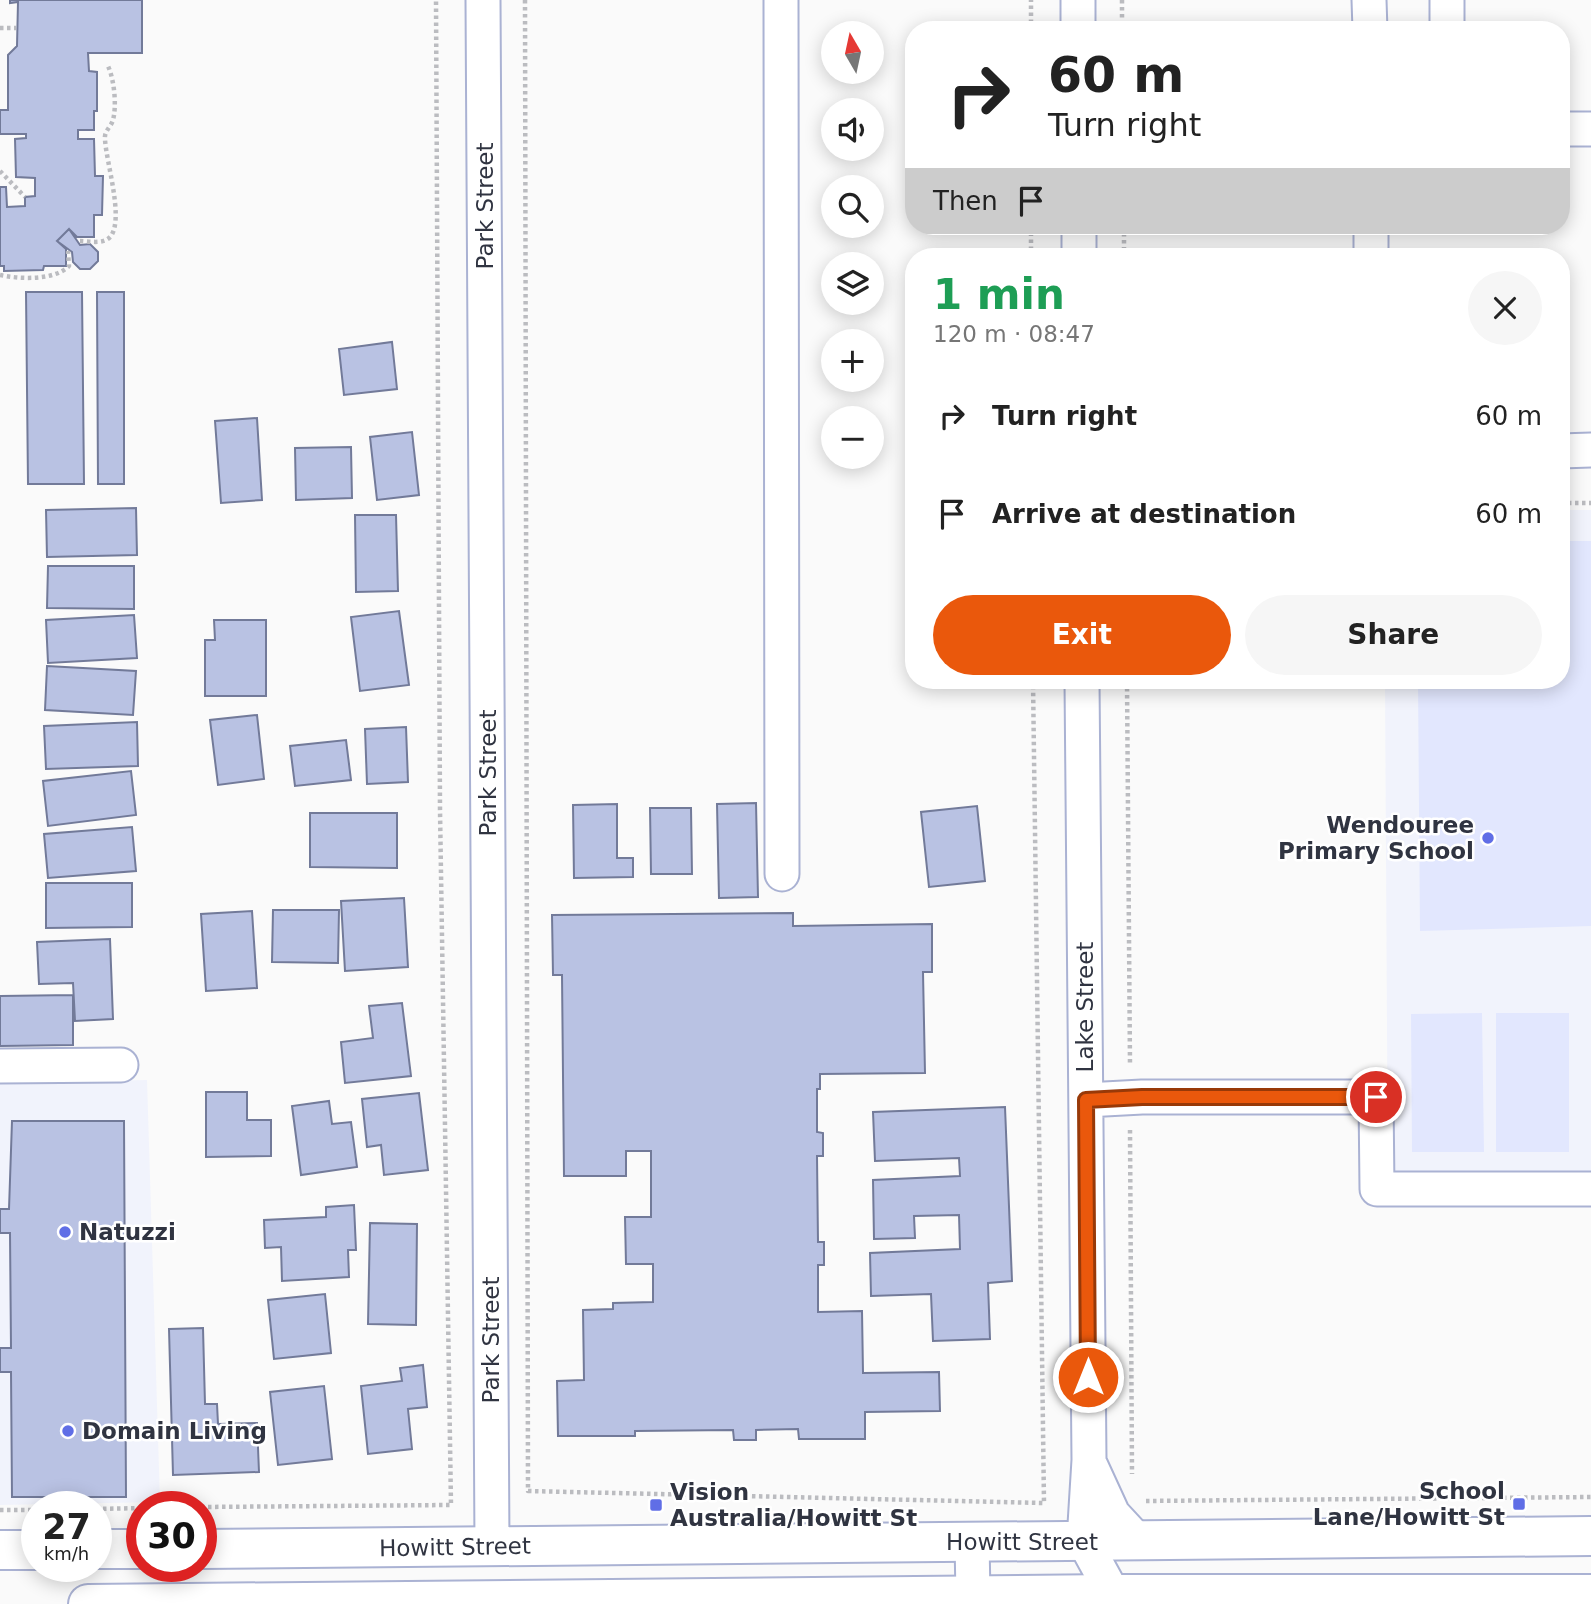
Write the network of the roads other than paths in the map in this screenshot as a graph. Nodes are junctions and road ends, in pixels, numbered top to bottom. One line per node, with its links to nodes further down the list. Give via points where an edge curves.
1 (483, 0): 24 (street, Park Street)
2 (781, 0): 14 (street)
3 (1078, 0): 6 (street)
4 (1369, 0): 7 (street)
5 (1447, 0): 8 (street)
6 (1078, 21)
7 (1370, 21)
8 (1447, 21)
9 (1570, 129): 10 (street)
10 (1591, 129)
11 (1591, 450): 12 (street)
12 (1570, 451)
13 (1082, 689): 17 (street, Lake Street)
14 (782, 874)
15 (121, 1065): 16 (street)
16 (0, 1066)
17 (1086, 1100): 18 (street, via 1376,1097 1377,1189); 19 (street, Lake Street)
18 (1591, 1189)
19 (1089, 1460): 21 (street, Lake Street, via 1113,1514); 23 (street, Lake Street)
20 (1591, 1536): 21 (main road, Howitt Street)
21 (1139, 1541): 23 (main road, Howitt Street)
22 (972, 1542): 23 (main road, Howitt Street); 24 (main road, Howitt Street); 31 (street)
23 (1084, 1542): 29 (street)
24 (492, 1546): 25 (main road, Howitt Street)
25 (338, 1548): 26 (main road, Howitt Street); 34 (main road)
26 (217, 1549)
27 (0, 1550): 28 (main road)
28 (21, 1550)
29 (1113, 1594): 31 (main road); 32 (main road)
30 (1591, 1594): 33 (main road)
31 (973, 1595): 34 (main road)
32 (1347, 1599): 33 (main road)
33 (1538, 1599)
34 (340, 1603): 35 (main road)
35 (88, 1604)

